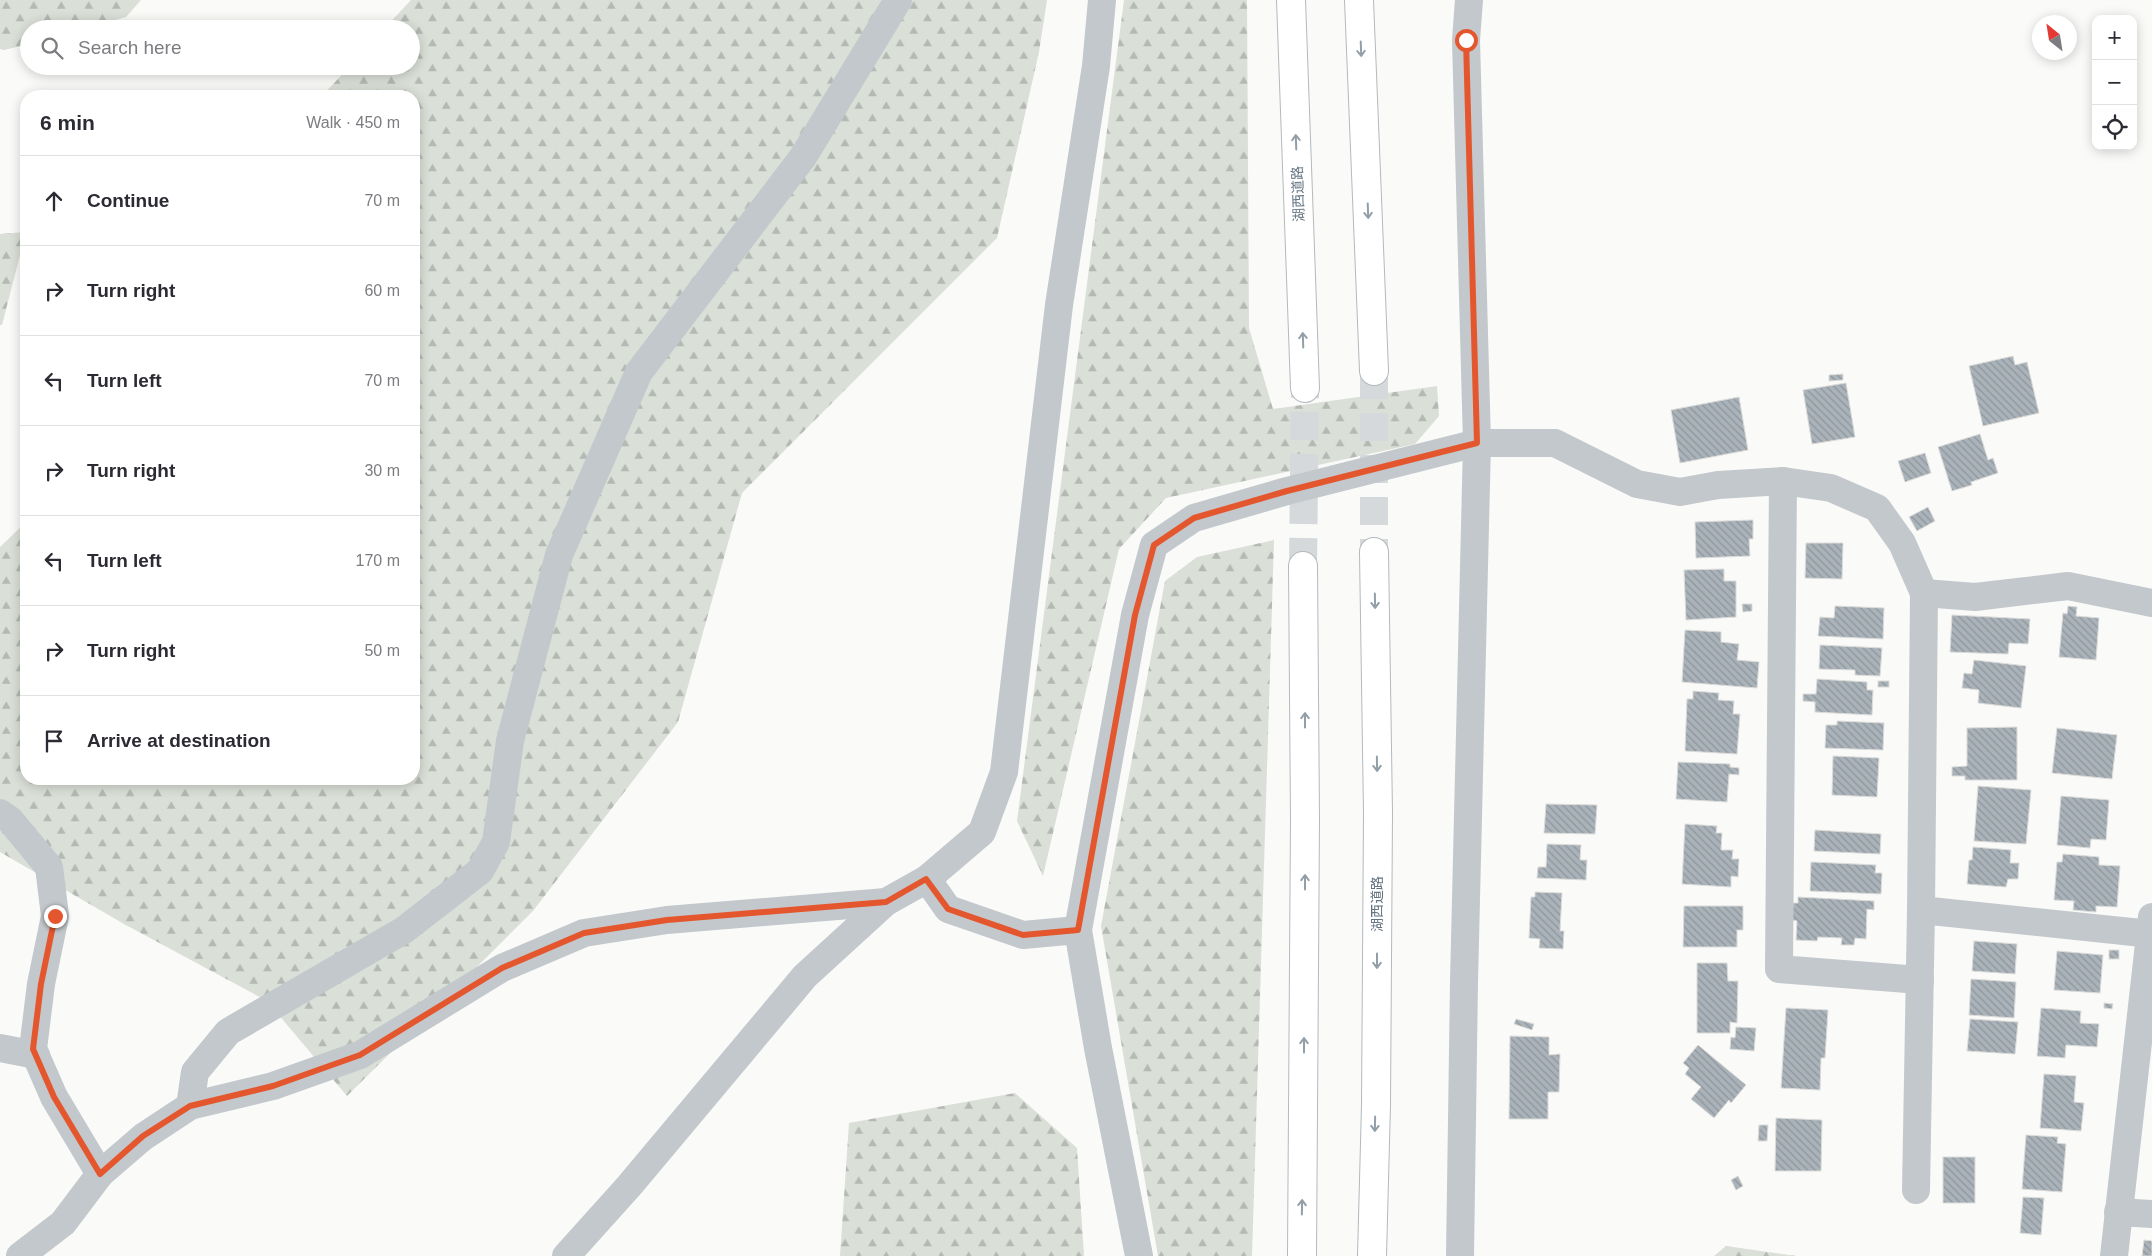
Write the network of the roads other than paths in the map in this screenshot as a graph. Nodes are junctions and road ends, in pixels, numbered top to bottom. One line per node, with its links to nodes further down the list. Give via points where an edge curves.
1 (898, 0): 23 (street, via 803,157 639,372 559,555 510,741 496,842 480,871 404,930 228,1032 195,1072)
2 (1102, 0): 15 (street, via 1096,66 1059,305 1004,772 982,832)
3 (1291, 0): 7 (highway, 湖西道路, one-way to 3)
4 (1359, 0): 6 (highway, one-way to 6)
5 (1469, 0): 8 (street, via 1466,40)
6 (1374, 371)
7 (1305, 388)
8 (1477, 443): 9 (street, via 1554,443 1637,484 1680,492 1718,485); 19 (street, via 1194,518 1154,545 1135,615); 33 (street)
9 (1783, 481): 12 (street, via 1831,488 1877,508 1902,542); 20 (street, via 1779,969)
10 (1374, 552): 32 (highway, 湖西道路, one-way to 32, via 1378,823)
11 (1304, 566): 31 (highway, one-way to 11)
12 (1924, 593): 13 (street, via 1976,597 2068,586); 17 (street)
13 (2152, 603)
14 (3, 817): 22 (street, via 49,867 55,916 41,984 33,1049)
15 (926, 879): 16 (street); 19 (street, via 948,909 1023,935)
16 (886, 902): 23 (street, via 667,920 584,933 502,968 360,1055 273,1086); 29 (street, via 805,976)
17 (1921, 910): 18 (street); 20 (street)
18 (2151, 928): 26 (street)
19 (1078, 930): 30 (street)
20 (1920, 980): 25 (street)
21 (0, 1048): 22 (street)
22 (36, 1055): 24 (street, via 54,1097)
23 (190, 1106): 24 (street, via 143,1136)
24 (100, 1174): 28 (street, via 63,1223)
25 (1916, 1190)
26 (2118, 1212): 27 (street); 34 (street)
27 (2152, 1214)
28 (20, 1256)
29 (566, 1256)
30 (1139, 1256)
31 (1302, 1256)
32 (1372, 1256)
33 (1460, 1256)
34 (2114, 1256)

